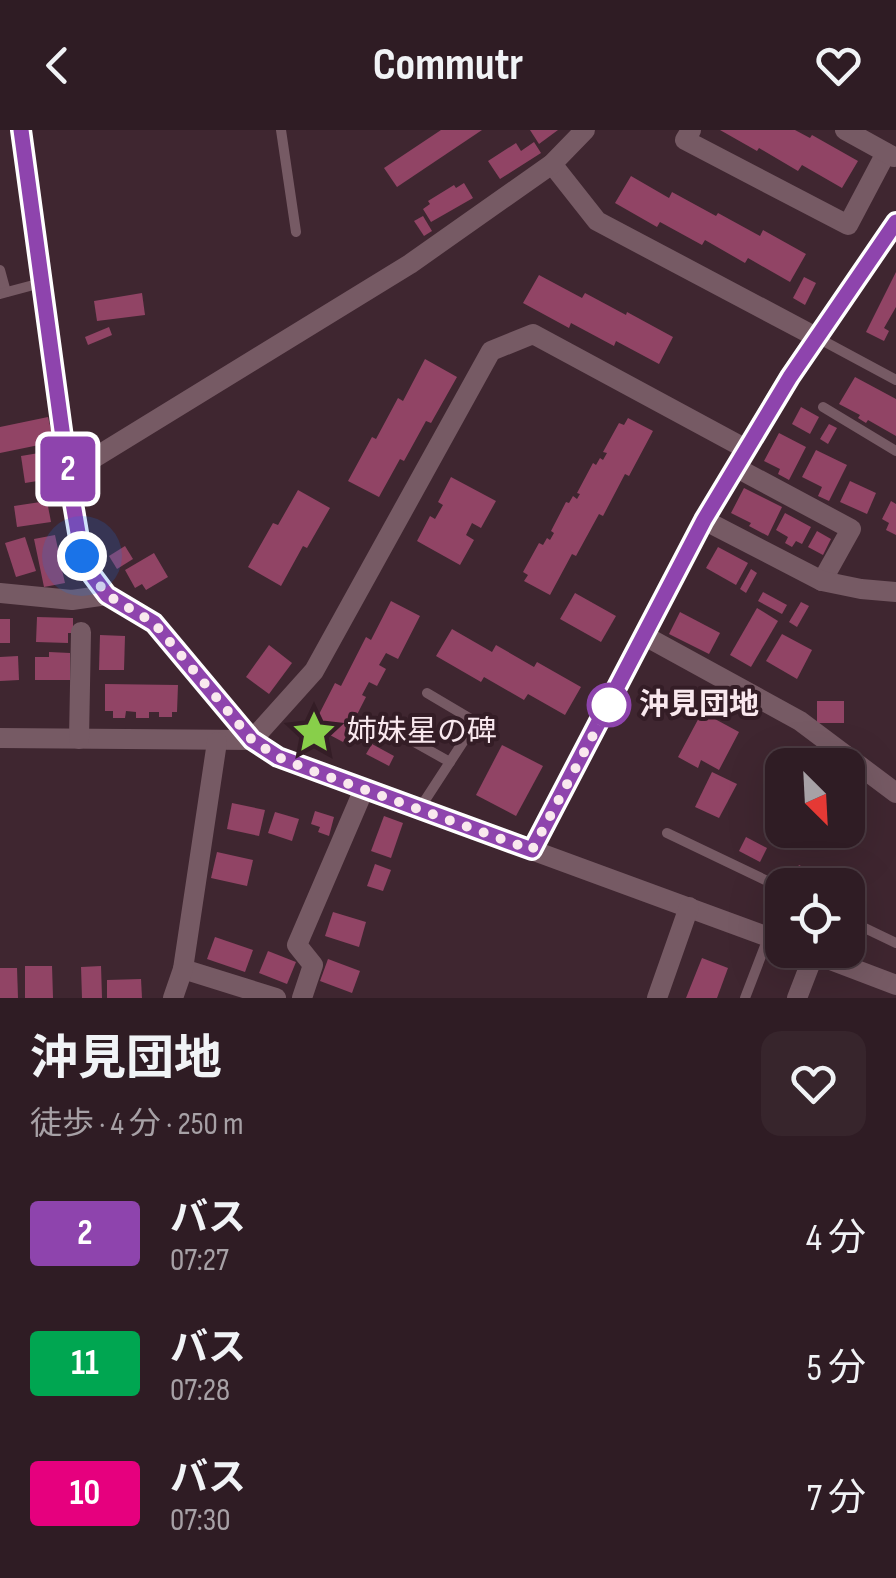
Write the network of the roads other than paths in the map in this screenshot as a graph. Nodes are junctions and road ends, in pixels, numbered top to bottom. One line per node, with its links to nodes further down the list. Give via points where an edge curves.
1 (21, 130): 11 (street)
2 (280, 130): 9 (lane)
3 (586, 130): 7 (street)
4 (691, 130): 6 (street, via 686,140 848,225)
5 (845, 130): 6 (street)
6 (891, 155)
7 (552, 164): 13 (street, via 597,221); 18 (street, via 410,264)
8 (894, 229): 13 (street)
9 (296, 232)
10 (0, 270): 12 (lane)
11 (42, 283): 12 (lane); 18 (street)
12 (3, 293)
13 (816, 337): 14 (lane); 17 (street)
14 (896, 380)
15 (822, 406): 16 (lane)
16 (896, 451)
17 (741, 458): 19 (street); 20 (street, via 851,529); 30 (street, via 534,334 491,350 314,671)
18 (68, 474): 23 (street, via 82,556)
19 (704, 520): 20 (street); 25 (street)
20 (822, 581): 21 (street)
21 (896, 592)
22 (0, 593): 23 (street, via 72,600)
23 (107, 595): 30 (street, via 154,623)
24 (82, 632): 29 (street)
25 (645, 636): 34 (street, via 800,721); 37 (street)
26 (427, 693): 32 (lane, via 476,722)
27 (392, 729): 32 (lane)
28 (0, 738): 29 (street)
29 (79, 739): 31 (street)
30 (252, 740): 31 (street); 33 (street, via 278,757)
31 (217, 742): 46 (street)
32 (450, 762): 35 (lane)
33 (364, 789): 35 (street); 50 (street, via 297,945 314,965)
34 (896, 793)
35 (420, 809): 37 (street)
36 (667, 832): 38 (lane)
37 (532, 850): 39 (street)
38 (765, 880)
39 (689, 907): 41 (street); 51 (street)
40 (865, 928): 42 (lane)
41 (765, 936)
42 (896, 943)
43 (765, 961): 52 (lane)
44 (805, 968): 53 (street)
45 (851, 968): 47 (street)
46 (183, 969): 48 (street); 49 (street)
47 (890, 983)
48 (172, 998)
49 (276, 998)
50 (302, 998)
51 (657, 998)
52 (745, 998)
53 (797, 998)

